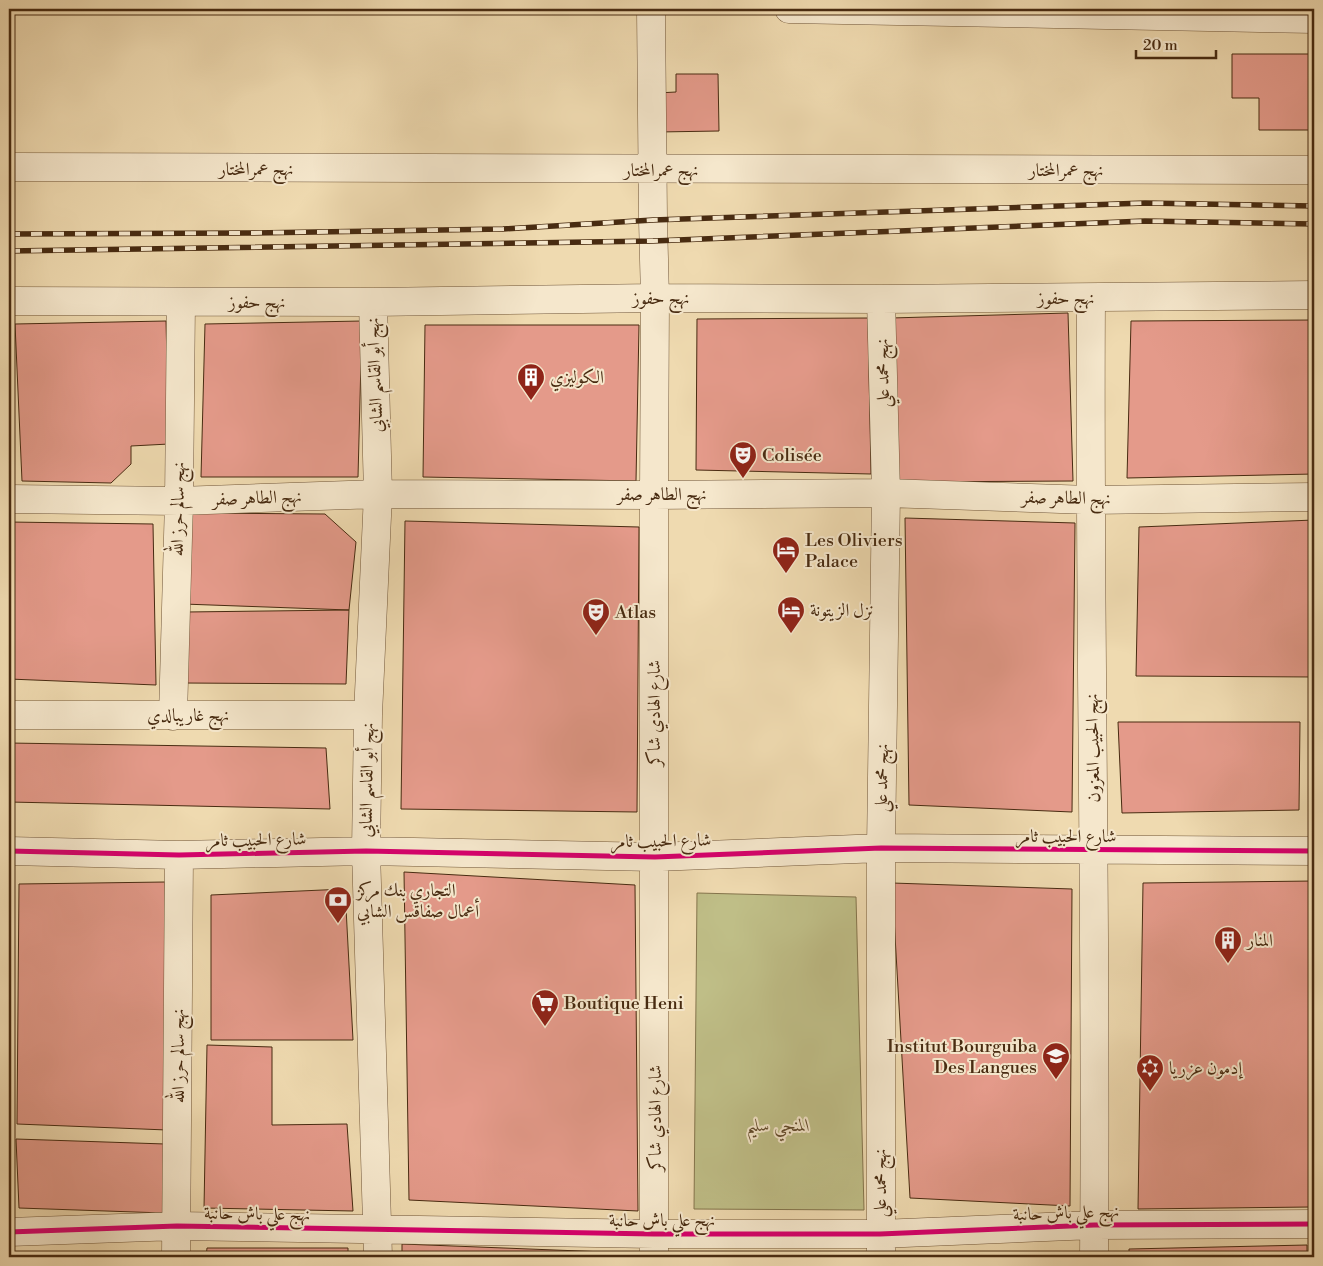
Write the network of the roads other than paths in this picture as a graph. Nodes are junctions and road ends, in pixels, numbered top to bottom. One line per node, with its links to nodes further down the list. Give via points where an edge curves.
1 (651, 9): 6 (street, شارع الهادي شاكر)
2 (789, 9): 3 (street)
3 (1284, 14): 4 (street)
4 (1314, 19)
5 (9, 167): 6 (street, نهج عمرالمختار)
6 (653, 170): 7 (street, نهج عمرالمختار); 9 (street, شارع الهادي شاكر)
7 (1314, 170)
8 (1314, 295): 10 (street, نهج حفوز)
9 (655, 298): 11 (street, نهج حفوز); 14 (street, نهج حفوز); 17 (street, شارع الهادي شاكر)
10 (1091, 298): 11 (street, نهج حفوز); 20 (street, نهج الحبيب المعزون)
11 (881, 299): 15 (street, نهج محمد علي)
12 (9, 301): 13 (street, نهج حفوز)
13 (181, 302): 14 (street, نهج حفوز); 21 (street, نهج سالم حرز الله)
14 (373, 302): 16 (street, نهج أبو القاسم الشابي)
15 (886, 492): 17 (street, نهج الطاهر صفر); 20 (street, نهج الطاهر صفر); 25 (street, نهج محمد علي)
16 (378, 494): 17 (street, نهج الطاهر صفر); 21 (street, نهج الطاهر صفر); 23 (street, نهج أبو القاسم الشابي)
17 (654, 495): 31 (street, شارع الهادي شاكر)
18 (1314, 498): 20 (street, نهج الطاهر صفر)
19 (9, 499): 21 (street, نهج الطاهر صفر)
20 (1090, 500): 26 (street, نهج الحبيب المعزون)
21 (179, 501): 24 (street, نهج سالم حرز الله)
22 (9, 715): 24 (street, نهج غاريبالدي)
23 (368, 715): 24 (street, نهج غاريبالدي); 28 (street, نهج أبو القاسم الشابي)
24 (173, 716)
25 (881, 848): 26 (street, شارع الحبيب ثامر); 31 (street, شارع الحبيب ثامر); 38 (street, نهج محمد علي)
26 (1094, 850): 29 (street, شارع الحبيب ثامر); 33 (street, نهج الحبيب المعزون)
27 (9, 851): 30 (street, شارع الحبيب ثامر)
28 (366, 851): 30 (street, شارع الحبيب ثامر); 31 (street, شارع الحبيب ثامر); 35 (street, نهج أبو القاسم الشابي)
29 (1314, 851)
30 (179, 856): 34 (street, نهج سالم حرز الله)
31 (655, 857): 37 (street, شارع الهادي شاكر)
32 (1314, 1224): 33 (street, نهج علي باش حانبة)
33 (1094, 1225): 38 (street, نهج علي باش حانبة); 41 (street, نهج الحبيب المعزون)
34 (177, 1226): 35 (street, نهج علي باش حانبة); 36 (street, نهج علي باش حانبة); 39 (street, نهج سالم حرز الله)
35 (378, 1230): 37 (street, نهج علي باش حانبة); 40 (street, نهج أبو القاسم الشابي)
36 (9, 1232)
37 (654, 1246): 38 (street, نهج علي باش حانبة)
38 (880, 1246)
39 (176, 1257)
40 (378, 1257)
41 (1094, 1257)

